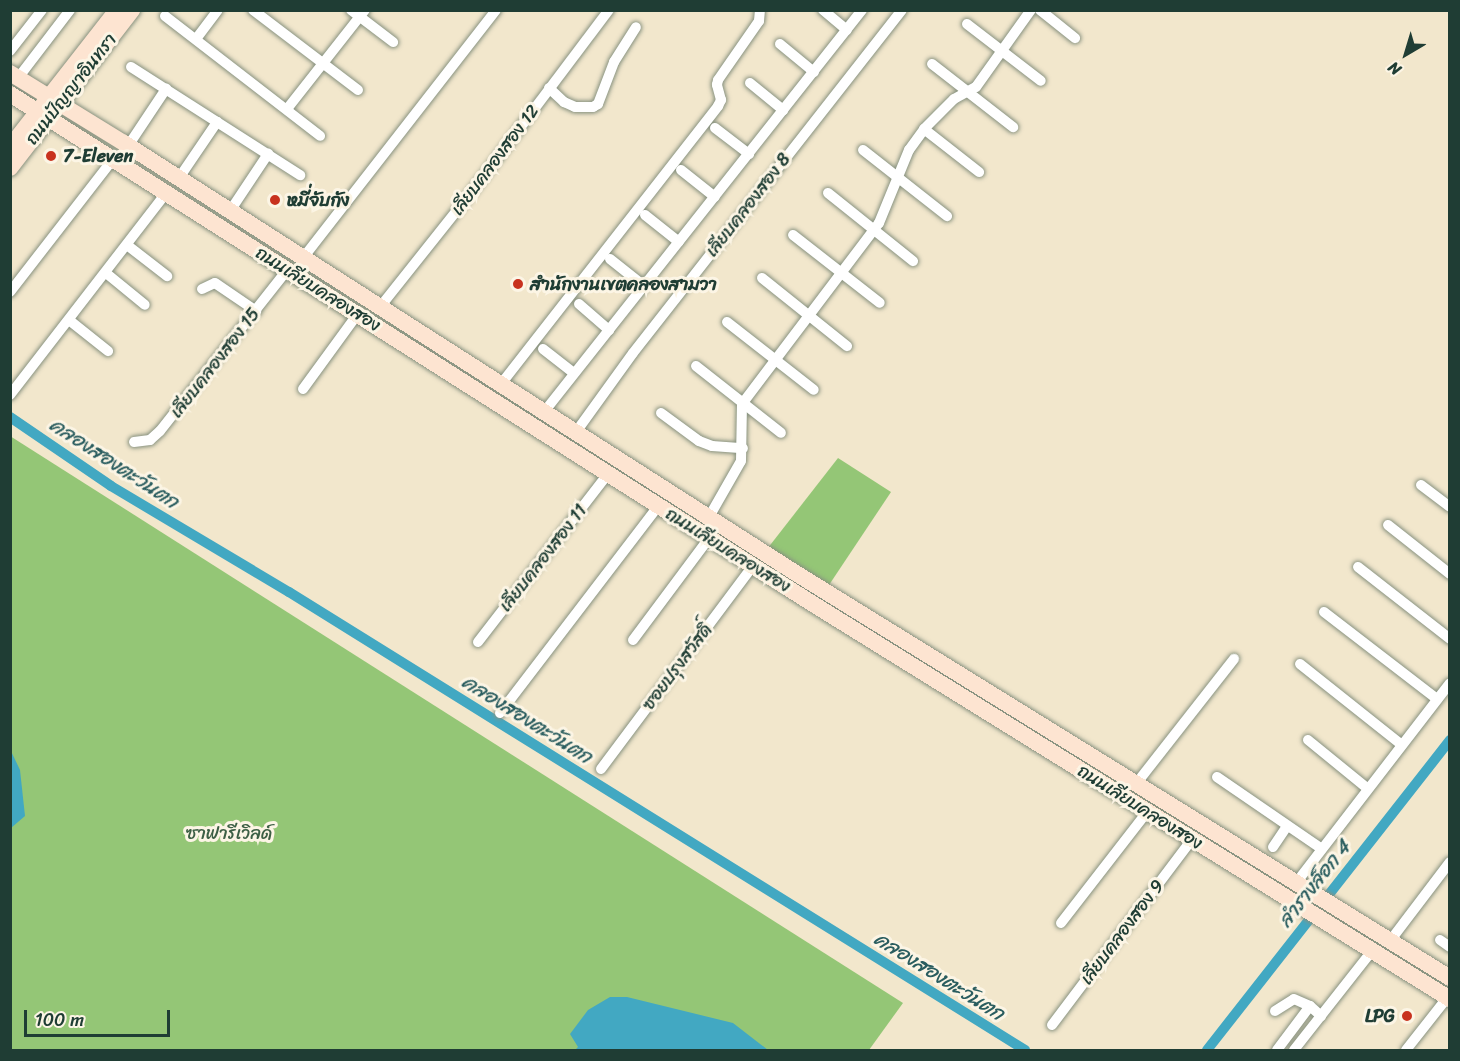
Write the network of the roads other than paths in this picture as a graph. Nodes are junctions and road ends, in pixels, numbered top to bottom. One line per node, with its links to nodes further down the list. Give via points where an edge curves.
1 (42, 10): 24 (street)
2 (70, 10): 30 (street)
3 (117, 10): 38 (main road, ถนนปัญญาอินทรา)
4 (132, 10): 38 (main road, ถนนปัญญาอินทรา)
5 (218, 10): 21 (street)
6 (253, 10): 26 (street)
7 (495, 10): 69 (street)
8 (609, 10): 33 (street, เลียบคลองสอง 12)
9 (760, 10): 98 (street, via 759,21 718,80 718,106)
10 (823, 10): 19 (street)
11 (862, 10): 19 (street)
12 (902, 10): 105 (street, เลียบคลองสอง 8, via 640,344)
13 (1031, 10): 25 (street)
14 (1040, 10): 20 (street)
15 (358, 13): 22 (street); 26 (street)
16 (165, 16): 21 (street)
17 (967, 24): 25 (street)
18 (636, 27): 33 (street, via 614,62 598,104 575,107)
19 (847, 30): 29 (street)
20 (1075, 38)
21 (195, 39): 39 (street)
22 (393, 42)
23 (780, 44): 29 (street)
24 (10, 51)
25 (1001, 52): 31 (street); 36 (street)
26 (323, 63): 35 (street); 39 (street)
27 (932, 64): 36 (street)
28 (131, 67): 34 (street)
29 (814, 72): 40 (street)
30 (14, 76): 38 (main road, ถนนเลียบคลองสอง)
31 (1041, 81)
32 (750, 83): 40 (street)
33 (549, 88): 85 (street, เลียบคลองสอง 12)
34 (166, 90): 42 (street); 47 (street)
35 (358, 90)
36 (968, 93): 43 (street); 45 (street, via 954,99)
37 (10, 94): 41 (main road, ถนนเลียบคลองสอง)
38 (55, 101): 41 (main road, ถนนปัญญาอินทรา); 47 (main road, ถนนเลียบคลองสอง)
39 (287, 109): 46 (street)
40 (783, 110): 51 (street)
41 (44, 114): 48 (main road, ถนนปัญญาอินทรา); 52 (main road, ถนนเลียบคลองสอง); 53 (main road, ถนนปัญญาอินทรา)
42 (217, 122): 50 (street); 57 (street)
43 (1013, 127)
44 (715, 128): 51 (street)
45 (924, 129): 55 (street); 58 (street, via 909,150)
46 (320, 136)
47 (129, 146): 57 (main road, ถนนเลียบคลองสอง)
48 (10, 147)
49 (863, 150): 58 (street)
50 (268, 154): 56 (street); 62 (street)
51 (748, 154): 61 (street)
52 (113, 159): 59 (main road, ถนนเลียบคลองสอง); 81 (street)
53 (10, 168)
54 (681, 170): 61 (street)
55 (979, 172)
56 (300, 175)
57 (179, 178): 62 (main road, ถนนเลียบคลองสอง)
58 (898, 178): 64 (street); 65 (street)
59 (166, 193): 68 (street); 72 (main road, ถนนเลียบคลองสอง)
60 (828, 193): 65 (street)
61 (715, 197): 67 (street)
62 (230, 211): 69 (main road, ถนนเลียบคลองสอง)
63 (645, 215): 67 (street)
64 (947, 216)
65 (874, 230): 71 (street); 75 (street)
66 (793, 235): 75 (street)
67 (679, 242): 78 (street)
68 (127, 245): 74 (street); 76 (street)
69 (303, 258): 73 (main road, ถนนเลียบคลองสอง)
70 (610, 259): 78 (street)
71 (913, 261)
72 (287, 270): 79 (main road, ถนนเลียบคลองสอง); 86 (street, เลียบคลองสอง 15)
73 (324, 272): 79 (main road); 85 (main road, ถนนเลียบคลองสอง)
74 (106, 273): 84 (street); 89 (street)
75 (842, 273): 82 (street); 88 (street)
76 (167, 276)
77 (762, 278): 88 (street)
78 (644, 286): 91 (street)
79 (314, 287): 87 (main road, ถนนเลียบคลองสอง)
80 (202, 289): 86 (street, via 215,283)
81 (10, 292)
82 (880, 303)
83 (579, 304): 91 (street)
84 (145, 305)
85 (380, 307): 98 (main road, ถนนเลียบคลองสอง)
86 (256, 311): 107 (street, เลียบคลองสอง 15, via 160,431 150,440)
87 (357, 315): 99 (street); 109 (main road, ถนนเลียบคลองสอง)
88 (809, 316): 92 (street); 95 (street)
89 (69, 320): 94 (street); 101 (street)
90 (727, 322): 95 (street)
91 (609, 330): 97 (street)
92 (847, 346)
93 (543, 348): 97 (street)
94 (108, 351)
95 (775, 360): 100 (street); 102 (street)
96 (696, 366): 102 (street)
97 (574, 373): 103 (street)
98 (501, 384): 103 (main road, ถนนเลียบคลองสอง)
99 (303, 388)
100 (814, 390)
101 (10, 395)
102 (742, 404): 106 (street); 108 (street)
103 (544, 412): 105 (main road, ถนนเลียบคลองสอง)
104 (661, 413): 108 (street, via 699,441 712,446)
105 (576, 432): 113 (main road, ถนนเลียบคลองสอง)
106 (781, 433)
107 (134, 442)
108 (742, 447): 113 (street, via 741,461)
109 (608, 474): 111 (main road, ถนนเลียบคลองสอง); 122 (street, เลียบคลองสอง 11)
110 (1421, 485): 112 (street)
111 (658, 506): 115 (main road, ถนนเลียบคลองสอง); 127 (street)
112 (1449, 507)
113 (709, 517): 132 (main road, ถนนเลียบคลองสอง)
114 (1388, 525): 118 (street)
115 (708, 538): 116 (main road, ถนนเลียบคลองสอง); 121 (street)
116 (753, 566): 130 (street, ซอยปรุงสวัสดิ์); 134 (main road, ถนนเลียบคลองสอง)
117 (1358, 567): 120 (street)
118 (1449, 574)
119 (1324, 612): 126 (street)
120 (1449, 639)
121 (633, 640)
122 (478, 642)
123 (1234, 659): 132 (street)
124 (1300, 664): 129 (street)
125 (1449, 683): 126 (street)
126 (1437, 699): 129 (street)
127 (500, 713)
128 (1308, 741): 133 (street)
129 (1402, 745): 133 (street)
130 (601, 769)
131 (1217, 777): 135 (street)
132 (1136, 784): 140 (main road, ถนนเลียบคลองสอง)
133 (1368, 789): 138 (street)
134 (1148, 811): 136 (main road, ถนนเลียบคลองสอง); 141 (street)
135 (1287, 825): 137 (street); 138 (street)
136 (1192, 839): 145 (main road, ถนนเลียบคลองสอง); 151 (street, เลียบคลองสอง 9)
137 (1273, 847)
138 (1322, 849): 140 (street)
139 (1449, 861): 143 (street)
140 (1296, 884): 143 (main road, ถนนเลียบคลองสอง)
141 (1061, 923)
142 (1440, 940): 144 (street)
143 (1390, 942): 146 (main road, ถนนเลียบคลองสอง)
144 (1449, 947)
145 (1372, 951): 147 (main road, ถนนเลียบคลองสอง); 150 (street)
146 (1449, 978)
147 (1448, 999): 154 (street)
148 (1310, 1006): 149 (street, via 1294,999); 150 (street); 152 (street)
149 (1275, 1011)
150 (1321, 1016): 153 (street)
151 (1052, 1025)
152 (1277, 1050)
153 (1294, 1050)
154 (1406, 1050)

